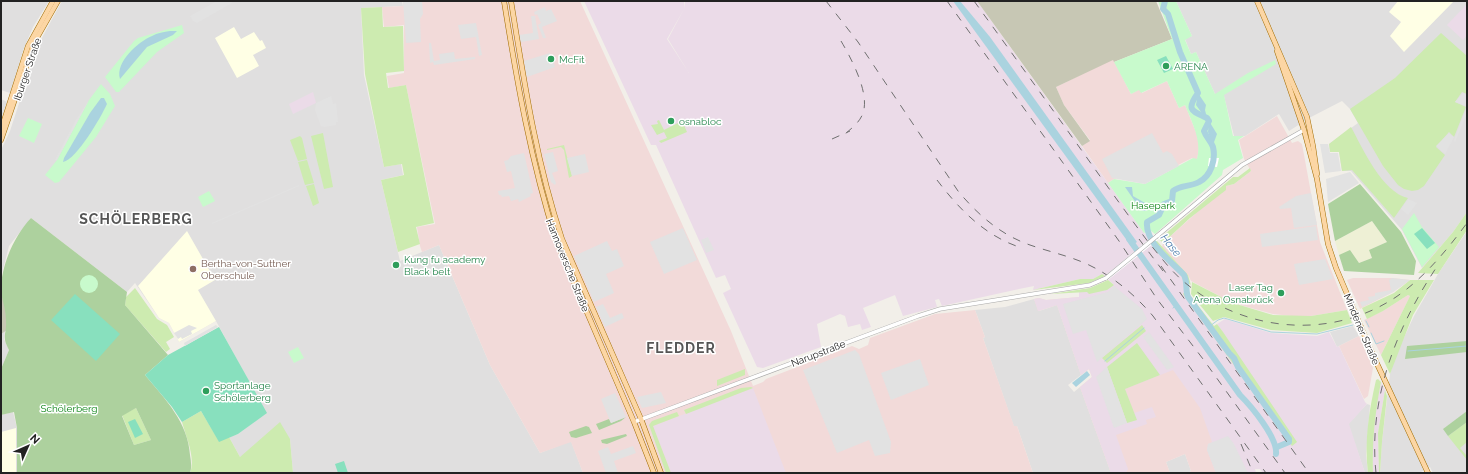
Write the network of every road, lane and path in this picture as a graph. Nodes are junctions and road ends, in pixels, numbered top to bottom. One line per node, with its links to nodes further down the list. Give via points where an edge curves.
1 (53, 1): 7 (main road, Iburger Straße, via 28,46)
2 (58, 1): 9 (main road, Iburger Straße, via 34,43)
3 (504, 1): 12 (main road, Hannoversche Straße, via 520,102 548,215 556,240)
4 (511, 1): 11 (main road, Hannoversche Straße, via 526,101 553,212)
5 (1257, 1): 6 (main road, Mindener Straße)
6 (1277, 50): 8 (main road, Mindener Straße); 10 (main road, Mindener Straße, via 1307,117)
7 (1, 130)
8 (1304, 130): 10 (main road, Mindener Straße); 11 (street, Narupstraße, bridge, via 1242,165 1106,278 1090,285 940,309)
9 (1, 140)
10 (1317, 179): 15 (main road, Mindener Straße, via 1328,244 1340,278)
11 (641, 419): 12 (street, Narupstraße); 14 (main road, Hannoversche Straße)
12 (634, 422): 13 (main road, Hannoversche Straße)
13 (654, 473)
14 (661, 473)
15 (1428, 473)

